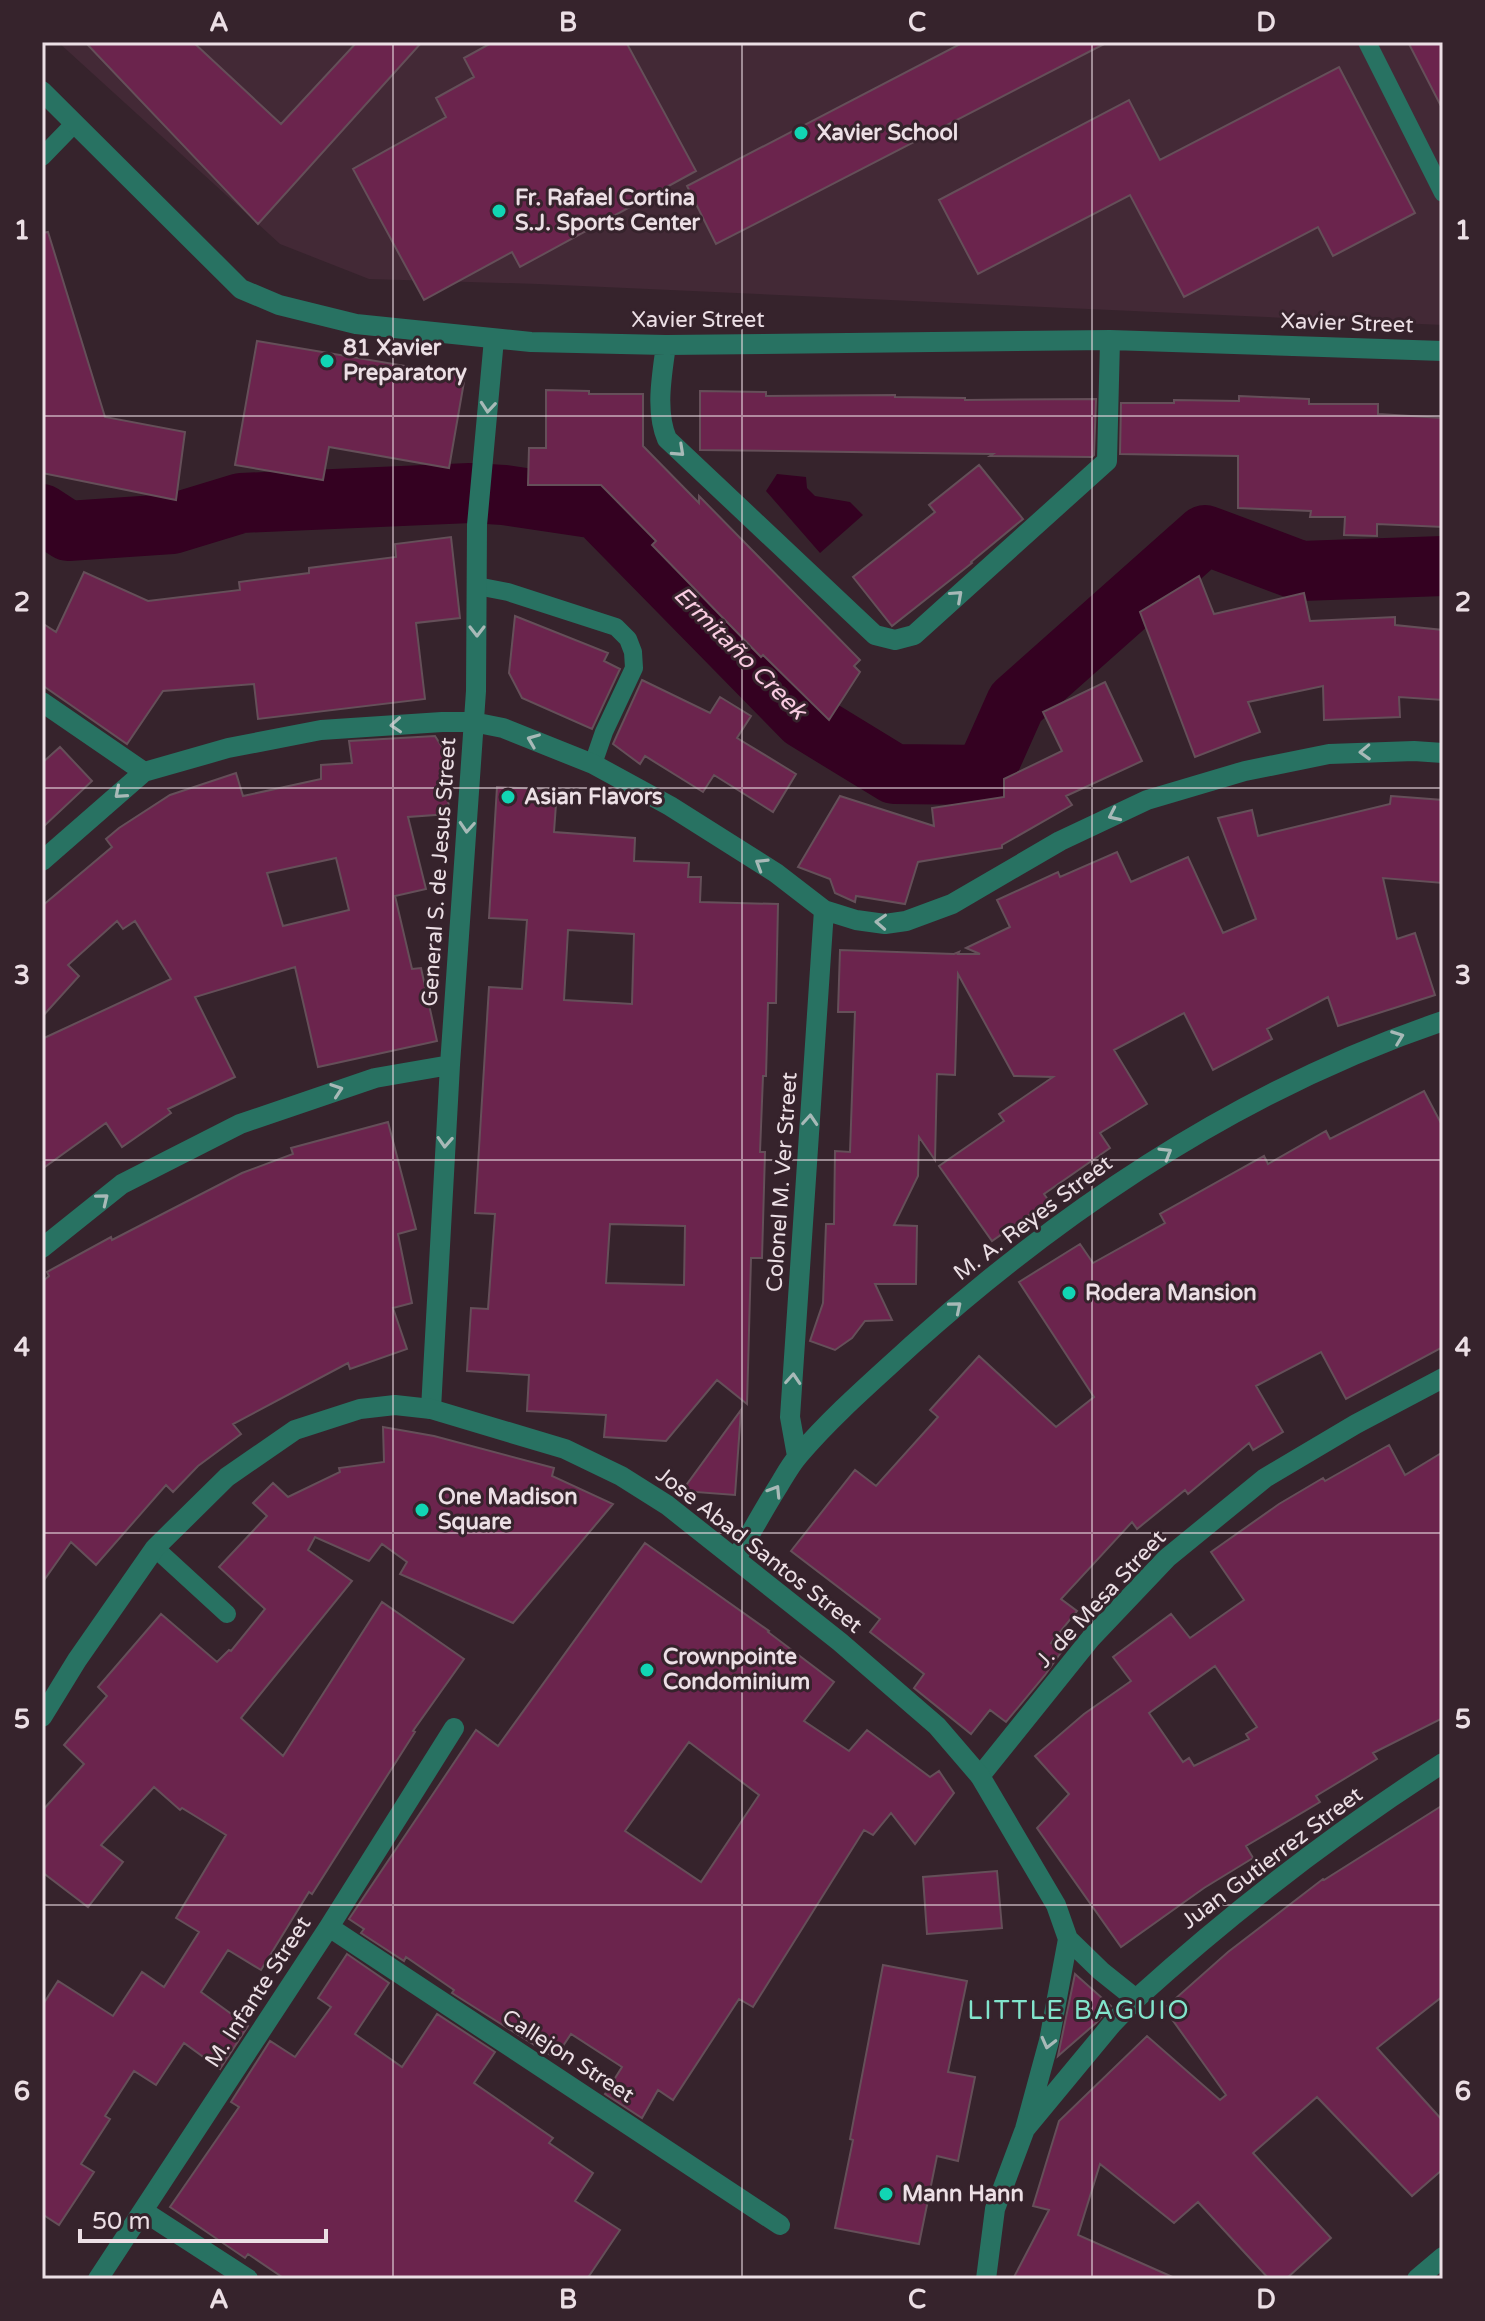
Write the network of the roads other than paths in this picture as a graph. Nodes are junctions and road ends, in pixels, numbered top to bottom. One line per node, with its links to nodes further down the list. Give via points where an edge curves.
1 (1367, 42): 5 (lane)
2 (42, 91): 3 (street, Xavier Street)
3 (74, 124): 4 (lane); 6 (street, Xavier Street, via 241,289 279,305 356,324)
4 (42, 157)
5 (1443, 193)
6 (494, 339): 8 (street, Xavier Street); 10 (street, General S. de Jesus Street, one-way to 10, via 477,525)
7 (1110, 340): 8 (street, Xavier Street); 8 (street, one-way to 7, via 661,426 667,439 875,635 895,640 914,635 1107,461); 9 (street, Xavier Street)
8 (666, 345)
9 (1443, 351)
10 (477, 586): 12 (street, General S. de Jesus Street, one-way to 12); 14 (lane, via 616,627 628,639 634,668)
11 (42, 702): 15 (street)
12 (473, 722): 14 (street, one-way to 12, via 503,728); 15 (street, one-way to 15, via 321,730); 19 (street, General S. de Jesus Street, one-way to 19)
13 (1443, 753): 17 (street, one-way to 17, via 1329,754 1245,771 1147,800 1060,841 952,904 906,921 885,924)
14 (593, 764): 17 (street, one-way to 14, via 670,806)
15 (144, 772): 16 (street, one-way to 16)
16 (42, 861)
17 (824, 910): 23 (street, Colonel M. Ver Street, one-way to 17, via 790,1417)
18 (1443, 1021): 23 (street, M. A. Reyes Street, one-way to 18, via 858,1394 1008,1263 1162,1154 1393,1038)
19 (450, 1065): 20 (street, one-way to 19, via 122,1184 240,1124 375,1078); 22 (street, General S. de Jesus Street, one-way to 22)
20 (42, 1248)
21 (1443, 1378): 30 (street, J. de Mesa Street, via 1265,1478 1167,1558 1091,1638)
22 (431, 1409): 24 (street, Jose Abad Santos Street, via 360,1409 295,1430 227,1477); 25 (street, Jose Abad Santos Street, via 565,1449 621,1476)
23 (797, 1456): 25 (street, M. A. Reyes Street, one-way to 23)
24 (155, 1548): 26 (lane); 27 (street, Jose Abad Santos Street)
25 (736, 1559): 30 (street, Jose Abad Santos Street, via 937,1726)
26 (227, 1614)
27 (42, 1717)
28 (454, 1728): 31 (street, M. Infante Street)
29 (1443, 1763): 33 (street, Juan Gutierrez Street, via 1329,1840 1213,1930)
30 (980, 1776): 32 (street, Jose Abad Santos Street, via 1056,1905)
31 (329, 1927): 35 (street, M. Infante Street); 36 (street, Callejon Street)
32 (1068, 1939): 33 (street, Jose Abad Santos Street); 34 (street, one-way to 34)
33 (1136, 1999): 34 (street)
34 (1025, 2129): 40 (street, via 995,2209)
35 (143, 2211): 38 (street, M. Infante Street); 39 (street)
36 (780, 2225)
37 (1443, 2257): 41 (street)
38 (98, 2279)
39 (248, 2279)
40 (986, 2279)
41 (1417, 2279)

